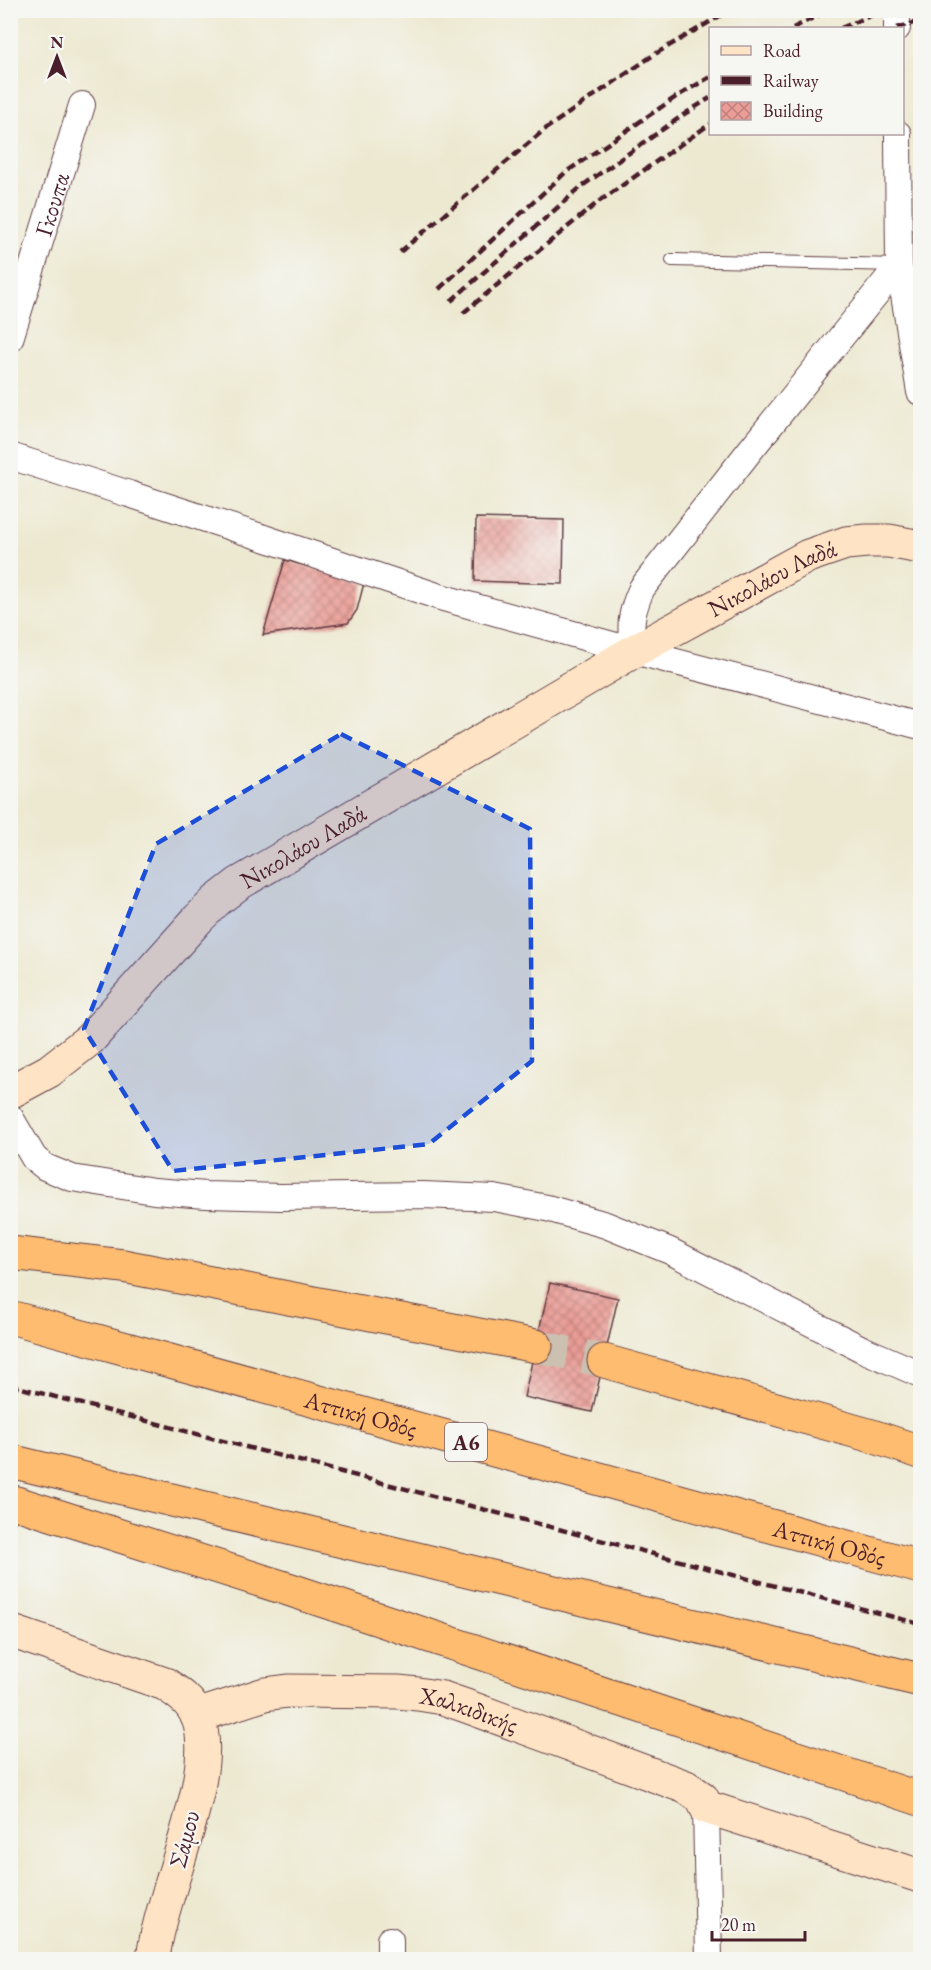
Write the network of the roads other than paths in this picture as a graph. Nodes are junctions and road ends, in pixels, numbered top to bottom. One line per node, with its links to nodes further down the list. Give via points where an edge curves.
1 (897, 10): 2 (street)
2 (897, 27)
3 (81, 105): 7 (street, Γκουπα)
4 (898, 135): 6 (street)
5 (672, 260): 6 (lane)
6 (899, 265): 8 (street); 11 (street, via 642,588 632,609)
7 (10, 339)
8 (921, 392)
9 (10, 456): 11 (street, bridge, via 440,597)
10 (921, 547): 11 (street, Νικολάου Λαδά, via 878,540 846,543 818,552)
11 (634, 651): 12 (street); 13 (street, Νικολάου Λαδά, via 238,884 198,919 90,1039 49,1071)
12 (921, 726)
13 (10, 1092)
14 (10, 1117): 19 (street, via 34,1158 72,1178 206,1195 495,1198 557,1211 606,1225 670,1251 862,1349)
15 (10, 1253): 17 (highway, via 123,1266)
16 (10, 1317): 23 (highway, Αττική Οδός / Α6)
17 (536, 1346)
18 (604, 1361): 20 (highway)
19 (921, 1374)
20 (921, 1452)
21 (10, 1461): 25 (highway)
22 (10, 1502): 27 (highway, via 291,1590)
23 (921, 1567)
24 (10, 1631): 26 (street, via 165,1684 190,1704)
25 (921, 1680)
26 (197, 1716): 28 (street, Χαλκιδικής, via 265,1694 288,1691 398,1692 443,1698 686,1787 702,1798); 30 (street, Σάμου, via 202,1742 197,1791)
27 (921, 1799)
28 (706, 1807): 29 (street, Χαλκιδικής); 31 (street)
29 (921, 1876)
30 (153, 1959)
31 (709, 1959)

